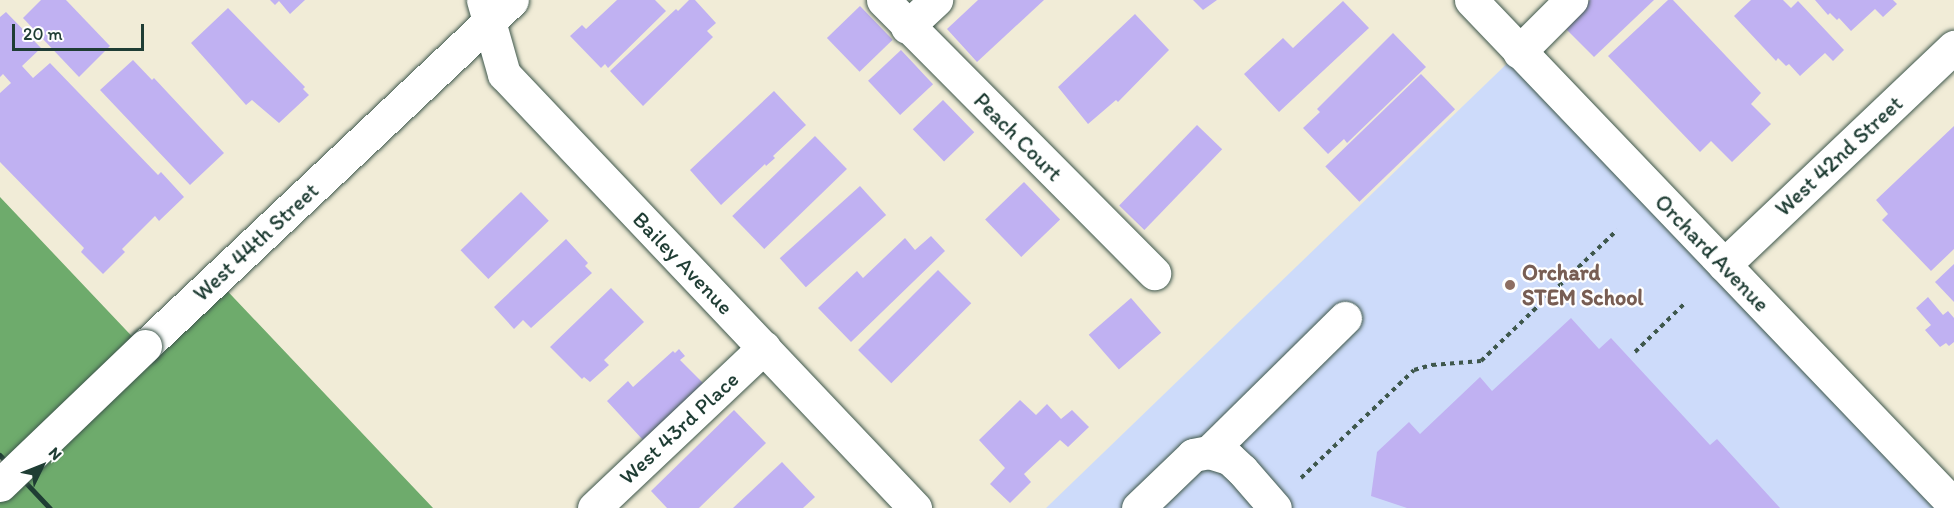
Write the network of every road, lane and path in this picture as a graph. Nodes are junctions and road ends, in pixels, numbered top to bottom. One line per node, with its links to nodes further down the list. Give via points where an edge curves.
1 (883, 0): 6 (street, Peach Court)
2 (936, 0): 6 (street)
3 (1471, 0): 8 (street, Orchard Avenue)
4 (1571, 0): 8 (street)
5 (495, 7): 14 (street, Bailey Avenue, via 504,74); 18 (street, West 44th Street, bridge)
6 (908, 27): 11 (street, Peach Court)
7 (1954, 47): 10 (street, West 42nd Street)
8 (1519, 51): 10 (street, Orchard Avenue)
9 (1617, 230): 17 (path, via 1481,361 1414,370)
10 (1724, 265): 19 (street, Orchard Avenue)
11 (1154, 273)
12 (1686, 302): 15 (path)
13 (1345, 318): 16 (street)
14 (764, 347): 20 (street, West 43rd Place); 21 (street, Bailey Avenue)
15 (1635, 352)
16 (1209, 452): 22 (street, via 1193,455); 23 (street, via 1228,458)
17 (1300, 479)
18 (0, 485)
19 (1953, 501)
20 (594, 508)
21 (915, 508)
22 (1138, 508)
23 (1275, 508)

